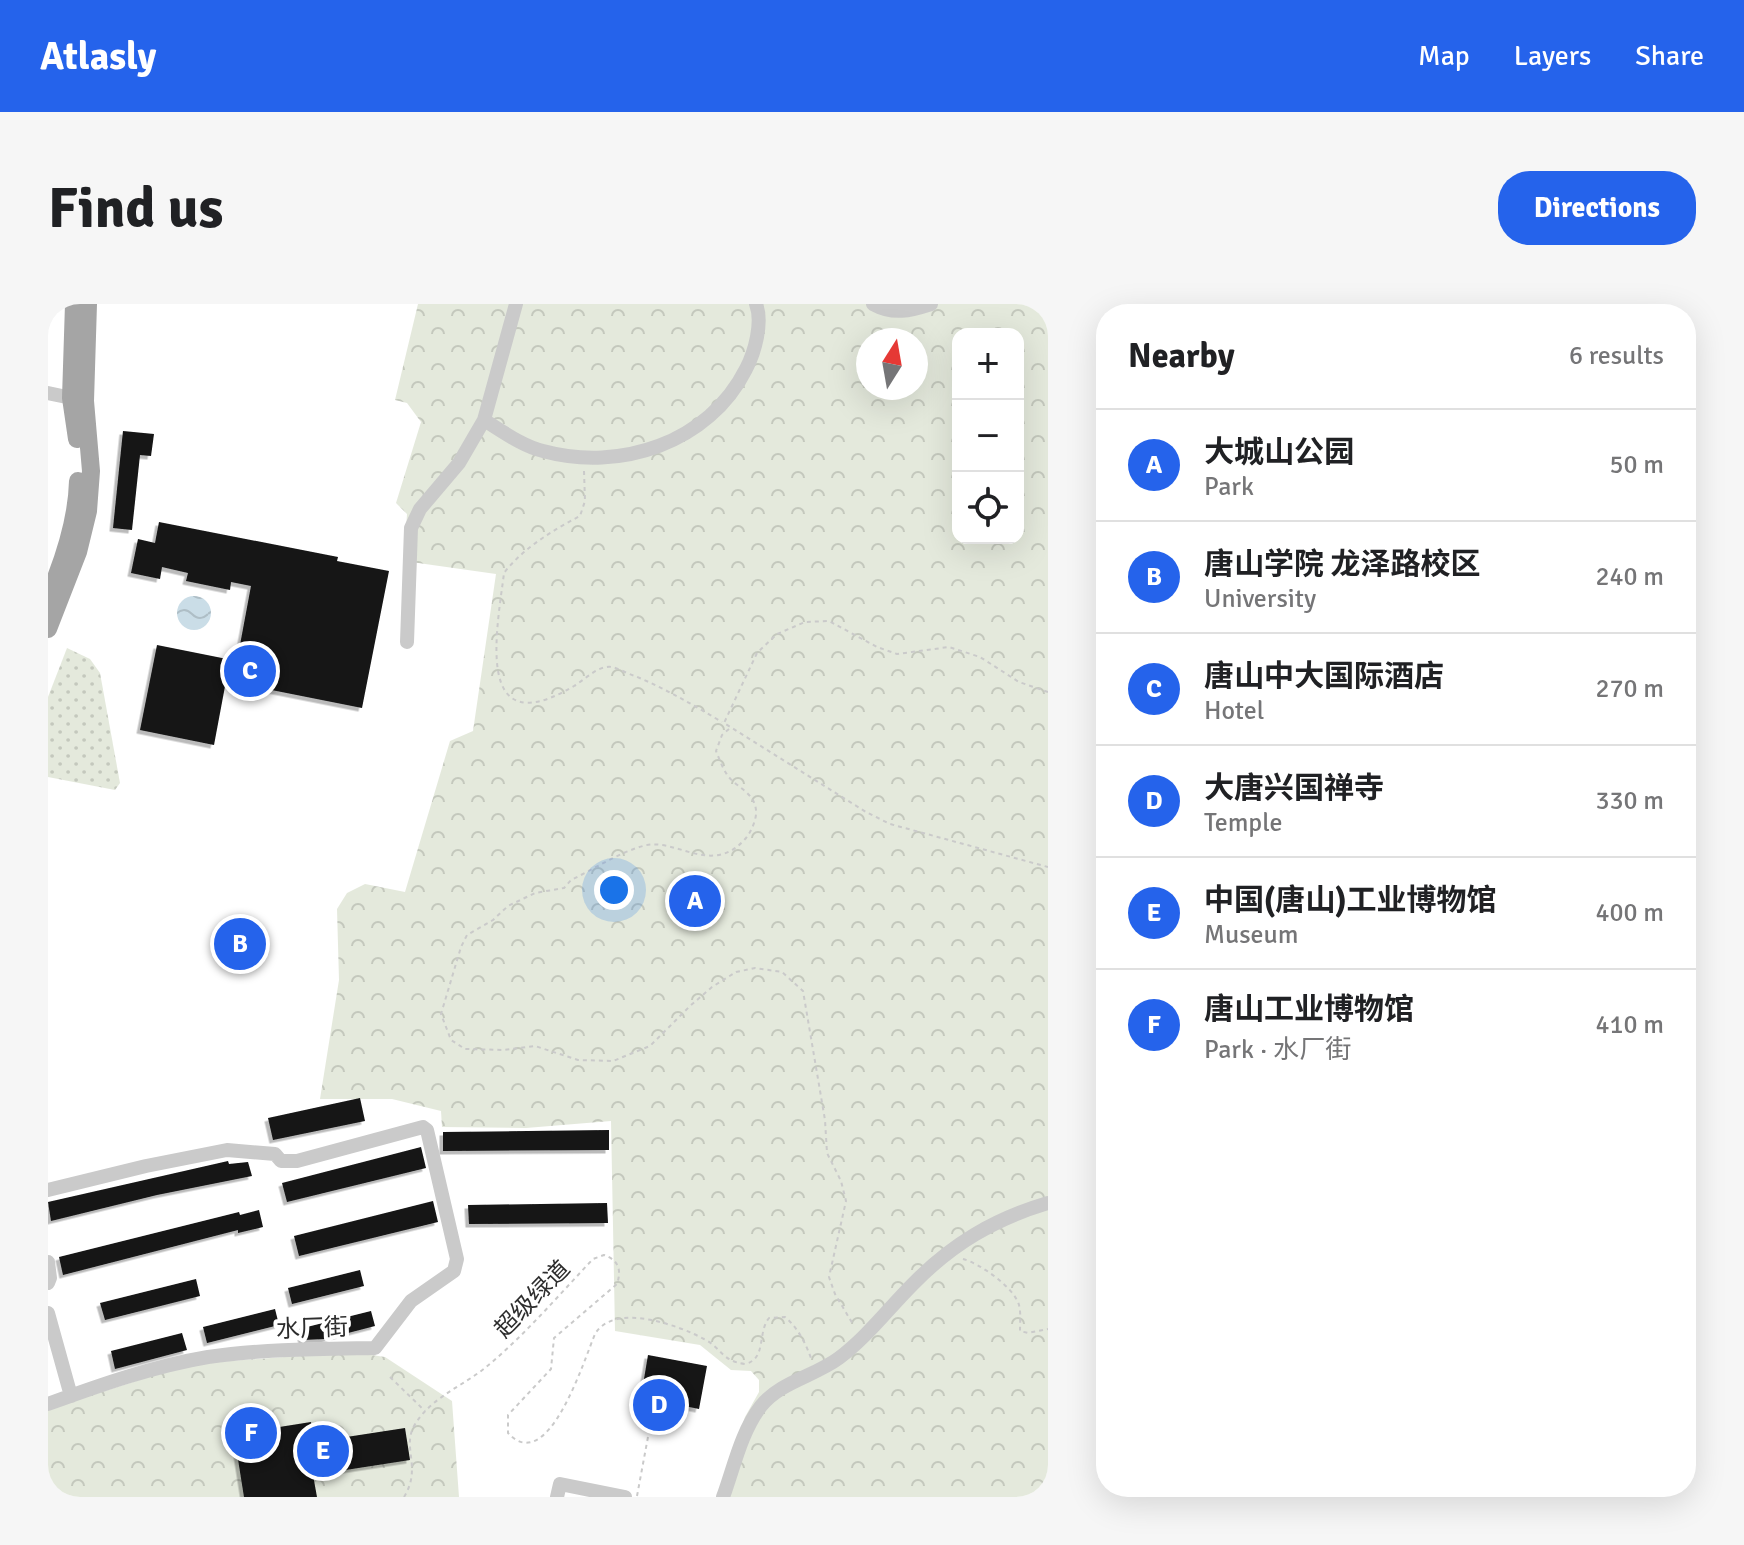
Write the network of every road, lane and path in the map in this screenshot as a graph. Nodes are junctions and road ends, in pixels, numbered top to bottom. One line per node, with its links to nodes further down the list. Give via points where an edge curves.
1 (74, 304): 8 (main road)
2 (88, 304): 8 (main road)
3 (516, 304): 9 (street)
4 (756, 304): 10 (street, via 754,354 718,409 678,439 655,448 620,458)
5 (873, 304): 6 (street, via 898,311)
6 (931, 304)
7 (48, 393): 8 (street)
8 (78, 399): 11 (main road, via 74,516); 12 (main road, via 91,471 88,511)
9 (484, 420): 10 (street, via 541,451); 13 (street, via 411,528)
10 (583, 458): 15 (path, via 585,501 580,516 556,528 504,573 495,653 501,686 512,699 546,700 601,668 612,667 668,690)
11 (48, 597)
12 (48, 629)
13 (407, 642)
14 (1048, 692): 15 (path, via 949,647 897,654 829,621 805,622 777,634 757,653)
15 (724, 723): 16 (path)
16 (729, 729): 17 (path, via 890,824); 25 (path, via 716,751 727,775 747,791 756,810 752,831 740,845 719,855 645,845 564,888 535,893 508,906 467,935 441,1014 451,1040 465,1049 535,1046 578,1060 613,1061 650,1046 712,987 736,972 782,972 803,991 827,1153 846,1201 829,1277)
17 (1048, 867)
18 (48, 1190): 28 (street, 水厂街, via 227,1150 297,1161 423,1127 457,1265 411,1301 375,1348 271,1350 206,1358)
19 (1048, 1203): 25 (street, via 994,1221 934,1262)
20 (954, 1257): 24 (path, via 981,1267 1009,1289 1019,1304 1020,1331)
21 (48, 1262): 22 (street)
22 (48, 1283)
23 (48, 1313): 28 (street)
24 (1048, 1329)
25 (862, 1339): 26 (street)
26 (816, 1371): 31 (path, 超级绿道, via 802,1337 785,1317 769,1318 763,1325 760,1352 745,1364 727,1359 709,1341 656,1320 611,1321 599,1327 568,1399 546,1434 530,1443 519,1442 508,1433 508,1415 551,1369 554,1338 617,1284 618,1265 604,1255 593,1259 484,1368); 36 (street, via 762,1405 749,1424)
27 (390, 1377): 31 (path)
28 (71, 1396): 29 (street, 水厂街)
29 (48, 1404)
30 (653, 1410): 35 (path)
31 (426, 1412): 32 (path, 超级绿道, via 411,1434 414,1476)
32 (404, 1497)
33 (557, 1497): 34 (street, via 560,1484)
34 (625, 1497)
35 (637, 1497)
36 (723, 1497)

